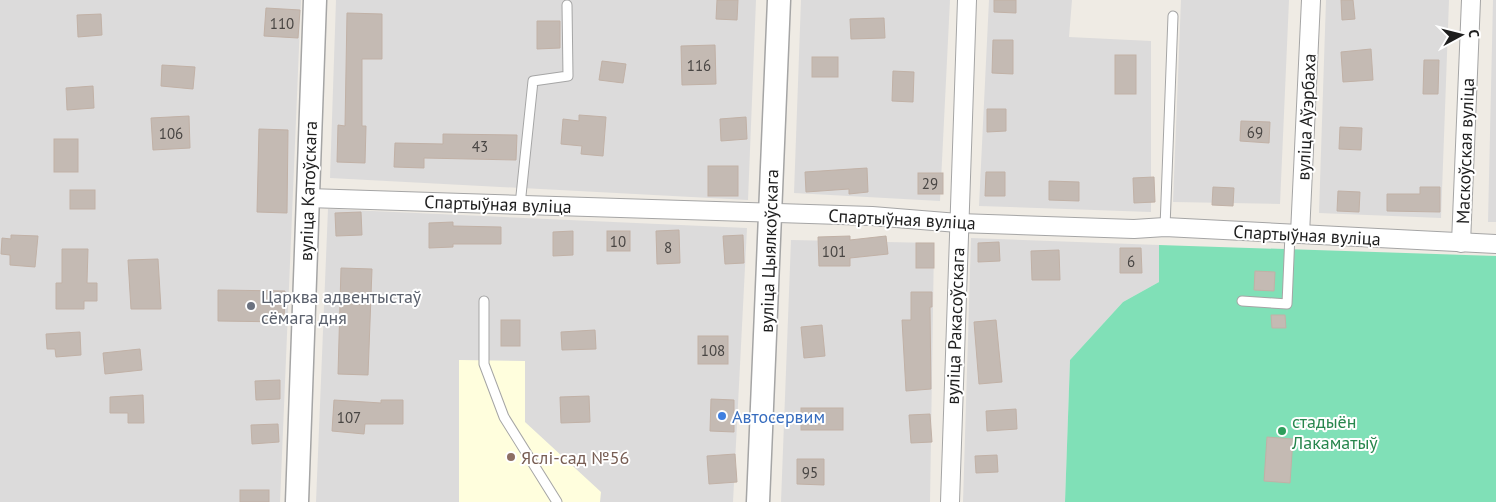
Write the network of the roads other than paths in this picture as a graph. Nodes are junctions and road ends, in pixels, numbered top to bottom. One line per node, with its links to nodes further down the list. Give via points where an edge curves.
1 (315, 0): 8 (street, вуліца Катоўскага)
2 (779, 0): 10 (street, вуліца Цыялкоўскага)
3 (966, 0): 11 (street, вуліца Ракасоўскага)
4 (1311, 0): 13 (street, вуліца Аўэрбаха)
5 (1470, 0): 14 (street, Маскоўская вуліца)
6 (567, 5): 9 (lane, via 568,76 533,81)
7 (1173, 16): 12 (lane)
8 (308, 198): 9 (street, Спартыўная вуліца); 18 (street, вуліца Катоўскага)
9 (520, 205): 10 (street, Спартыўная вуліца)
10 (770, 214): 11 (street, Спартыўная вуліца, via 872,216); 20 (street, вуліца Цыялкоўскага)
11 (958, 223): 12 (street, Спартыўная вуліца, via 1134,229); 21 (street, вуліца Ракасоўскага)
12 (1164, 227): 13 (street, Спартыўная вуліца)
13 (1295, 234): 14 (street, Спартыўная вуліца); 17 (lane, via 1287,304)
14 (1461, 243): 15 (street, Спартыўная вуліца)
15 (1496, 244)
16 (484, 301): 19 (lane, via 484,364 504,417)
17 (1242, 301)
18 (296, 502)
19 (557, 502)
20 (758, 502)
21 (950, 502)

